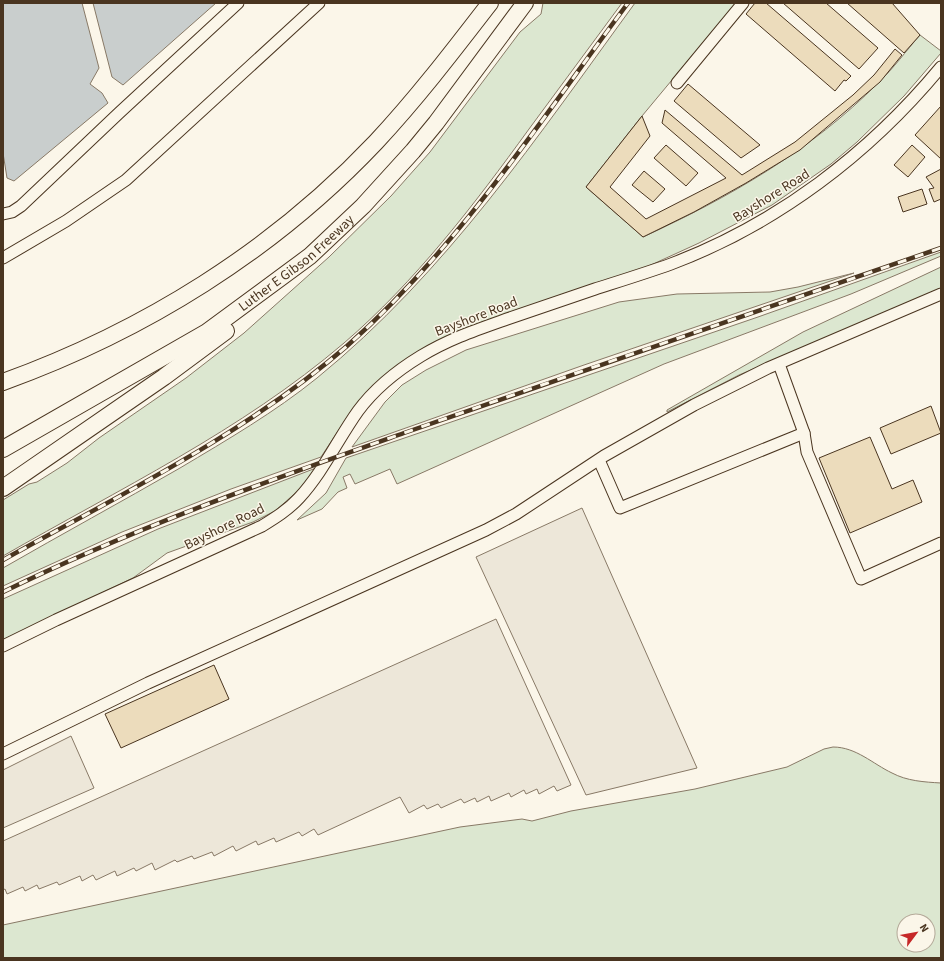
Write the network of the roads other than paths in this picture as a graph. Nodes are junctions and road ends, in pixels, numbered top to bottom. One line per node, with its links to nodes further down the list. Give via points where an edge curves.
1 (238, 3): 8 (street, via 21,206)
2 (319, 3): 10 (street, via 126,180)
3 (490, 3): 12 (highway, via 404,111 328,189 280,230 227,269)
4 (525, 3): 9 (highway, Luther E Gibson Freeway, via 413,151 363,206)
5 (743, 3): 7 (street)
6 (941, 67): 21 (street, Bayshore Road, via 874,139 819,183 781,209 728,238 671,264 443,342 399,370 374,394 359,410 317,476 299,498 282,513 262,526)
7 (677, 83)
8 (3, 214)
9 (310, 256): 17 (highway, Luther E Gibson Freeway, via 207,332); 19 (highway, via 294,276 234,326)
10 (3, 258)
11 (941, 294): 13 (street)
12 (114, 335): 14 (highway); 15 (highway, via 59,361)
13 (779, 364): 16 (street); 18 (street, via 694,405)
14 (3, 371)
15 (3, 382)
16 (804, 433): 18 (street, via 620,508); 20 (street, via 807,452 861,579)
17 (3, 450)
18 (599, 460): 22 (street, via 516,514 486,530 161,676)
19 (3, 488)
20 (941, 543)
21 (3, 646)
22 (3, 754)

